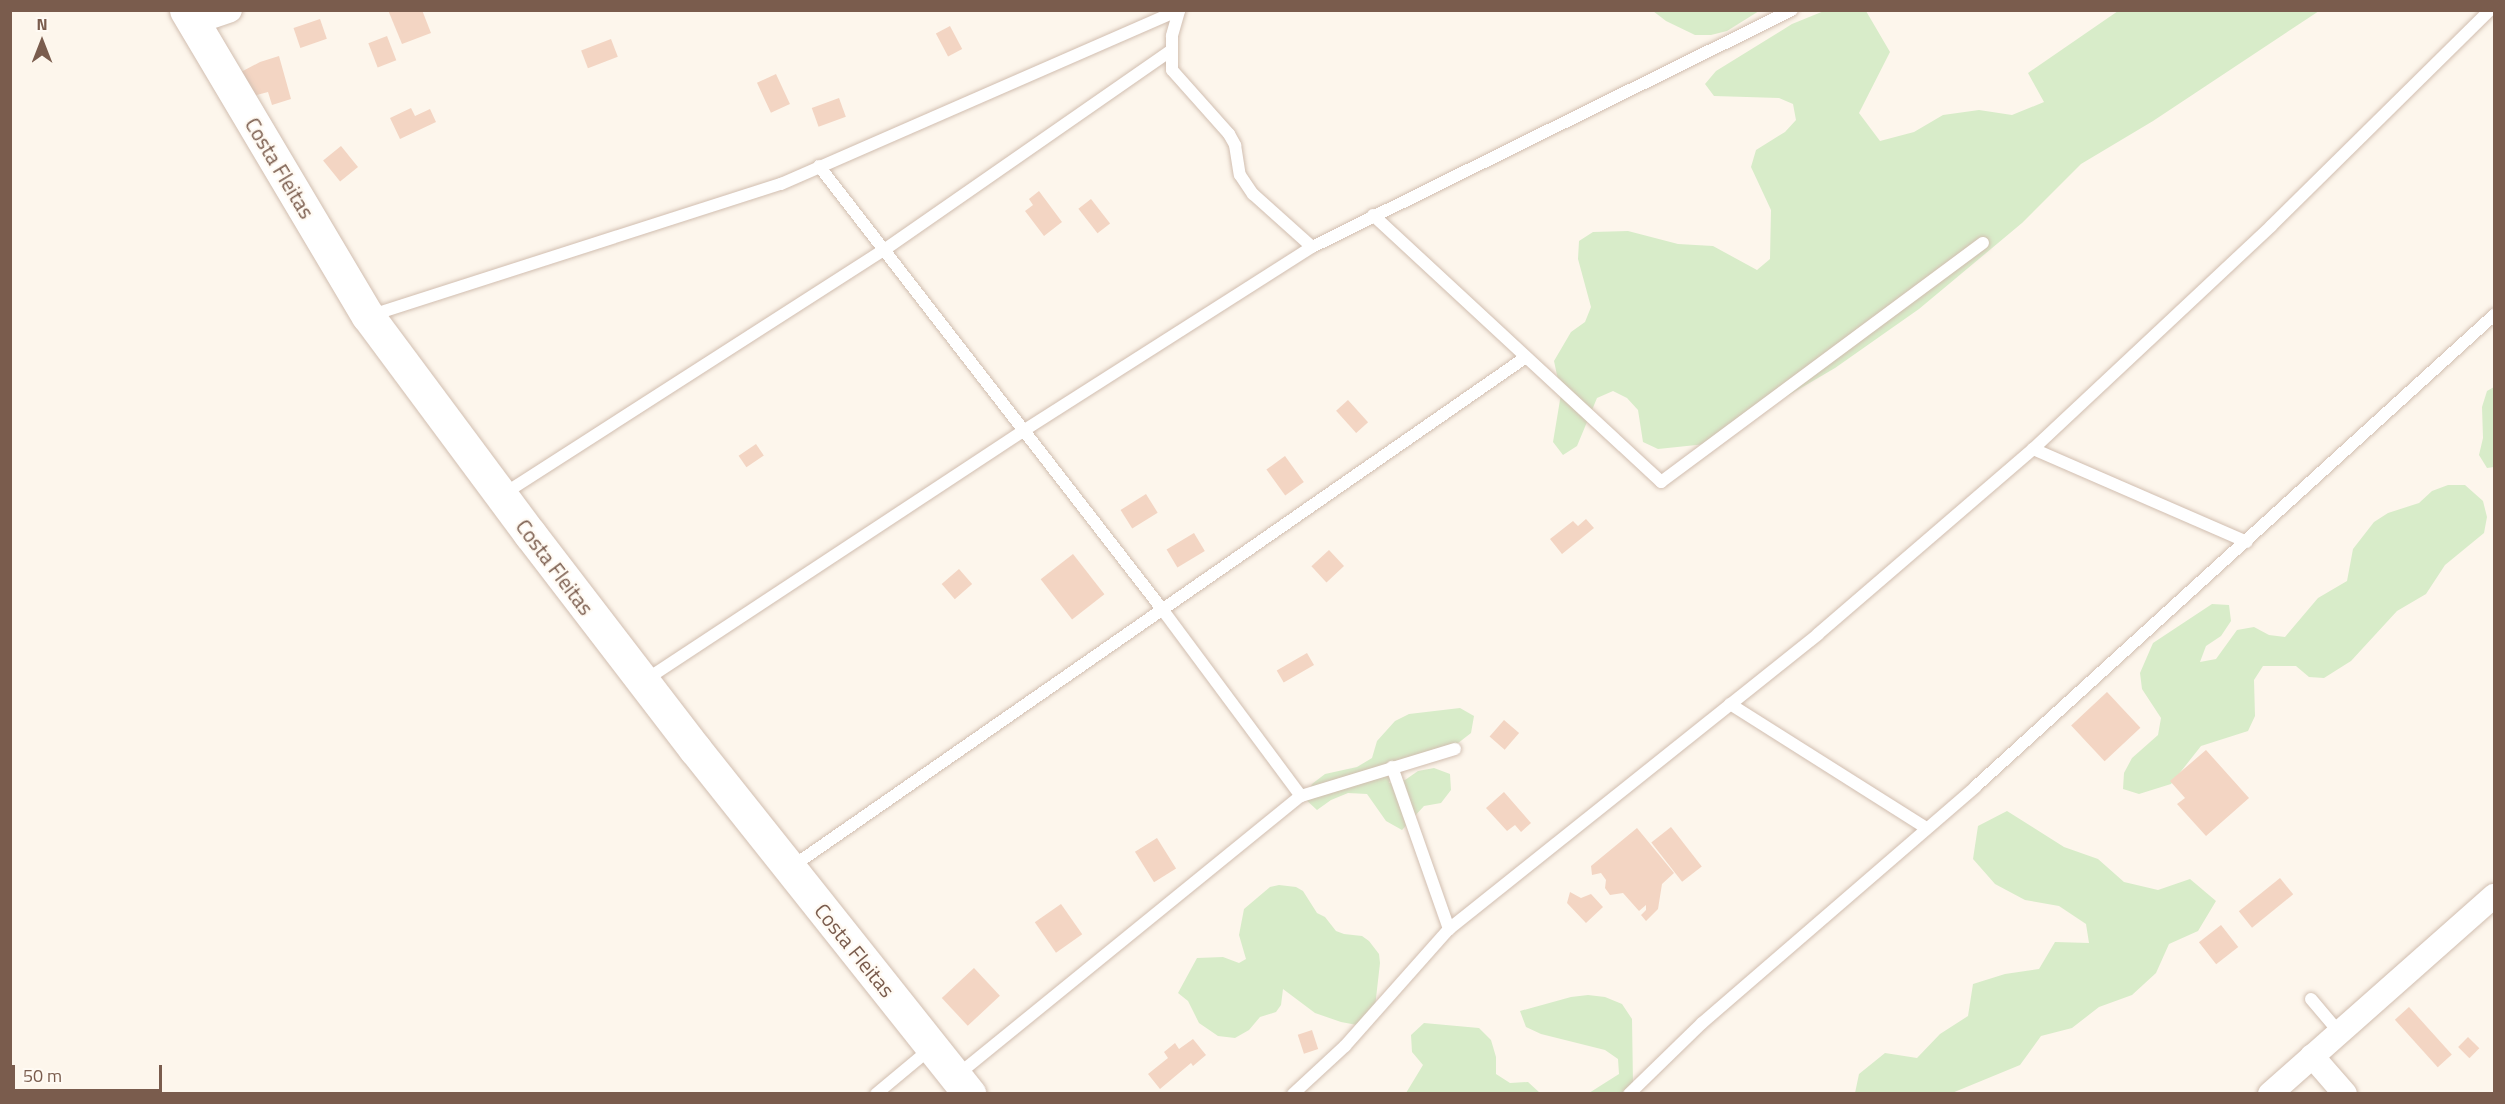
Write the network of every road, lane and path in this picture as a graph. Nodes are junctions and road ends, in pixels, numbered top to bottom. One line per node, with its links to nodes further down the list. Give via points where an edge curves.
1 (230, 10): 5 (street)
2 (1792, 10): 8 (lane)
3 (2490, 10): 16 (lane, via 2271,226)
4 (1179, 11): 6 (lane); 7 (lane)
5 (189, 17): 13 (main road, Costa Fleitas)
6 (1170, 51): 10 (lane, via 1172,70 1229,134 1245,183); 11 (lane)
7 (819, 166): 11 (lane); 13 (lane, via 781,184)
8 (1373, 215): 10 (lane); 14 (lane)
9 (1983, 243): 14 (lane, via 1660,483)
10 (1312, 247): 15 (lane)
11 (884, 250): 15 (lane); 17 (lane)
12 (2494, 315): 18 (lane)
13 (368, 316): 17 (main road, Costa Fleitas)
14 (1526, 357): 19 (lane)
15 (1023, 430): 19 (lane); 20 (lane)
16 (2033, 450): 18 (lane); 21 (lane)
17 (501, 496): 20 (main road, Costa Fleitas)
18 (2247, 542): 25 (lane)
19 (1162, 609): 24 (lane); 26 (lane)
20 (643, 681): 26 (main road, Costa Fleitas)
21 (1730, 704): 25 (lane); 28 (lane)
22 (1455, 749): 23 (lane)
23 (1392, 767): 24 (lane); 28 (lane)
24 (1301, 796): 33 (lane)
25 (1926, 828): 36 (lane, via 1711,1015)
26 (789, 869): 31 (main road, Costa Fleitas)
27 (2494, 896): 30 (street)
28 (1449, 929): 35 (lane, via 1345,1046)
29 (2311, 999): 30 (lane)
30 (2339, 1032): 32 (street)
31 (933, 1047): 33 (main road, Costa Fleitas); 34 (lane)
32 (2312, 1056): 37 (street); 38 (street)
33 (963, 1084)
34 (876, 1094)
35 (1293, 1094)
36 (1629, 1094)
37 (2270, 1094)
38 (2345, 1094)

